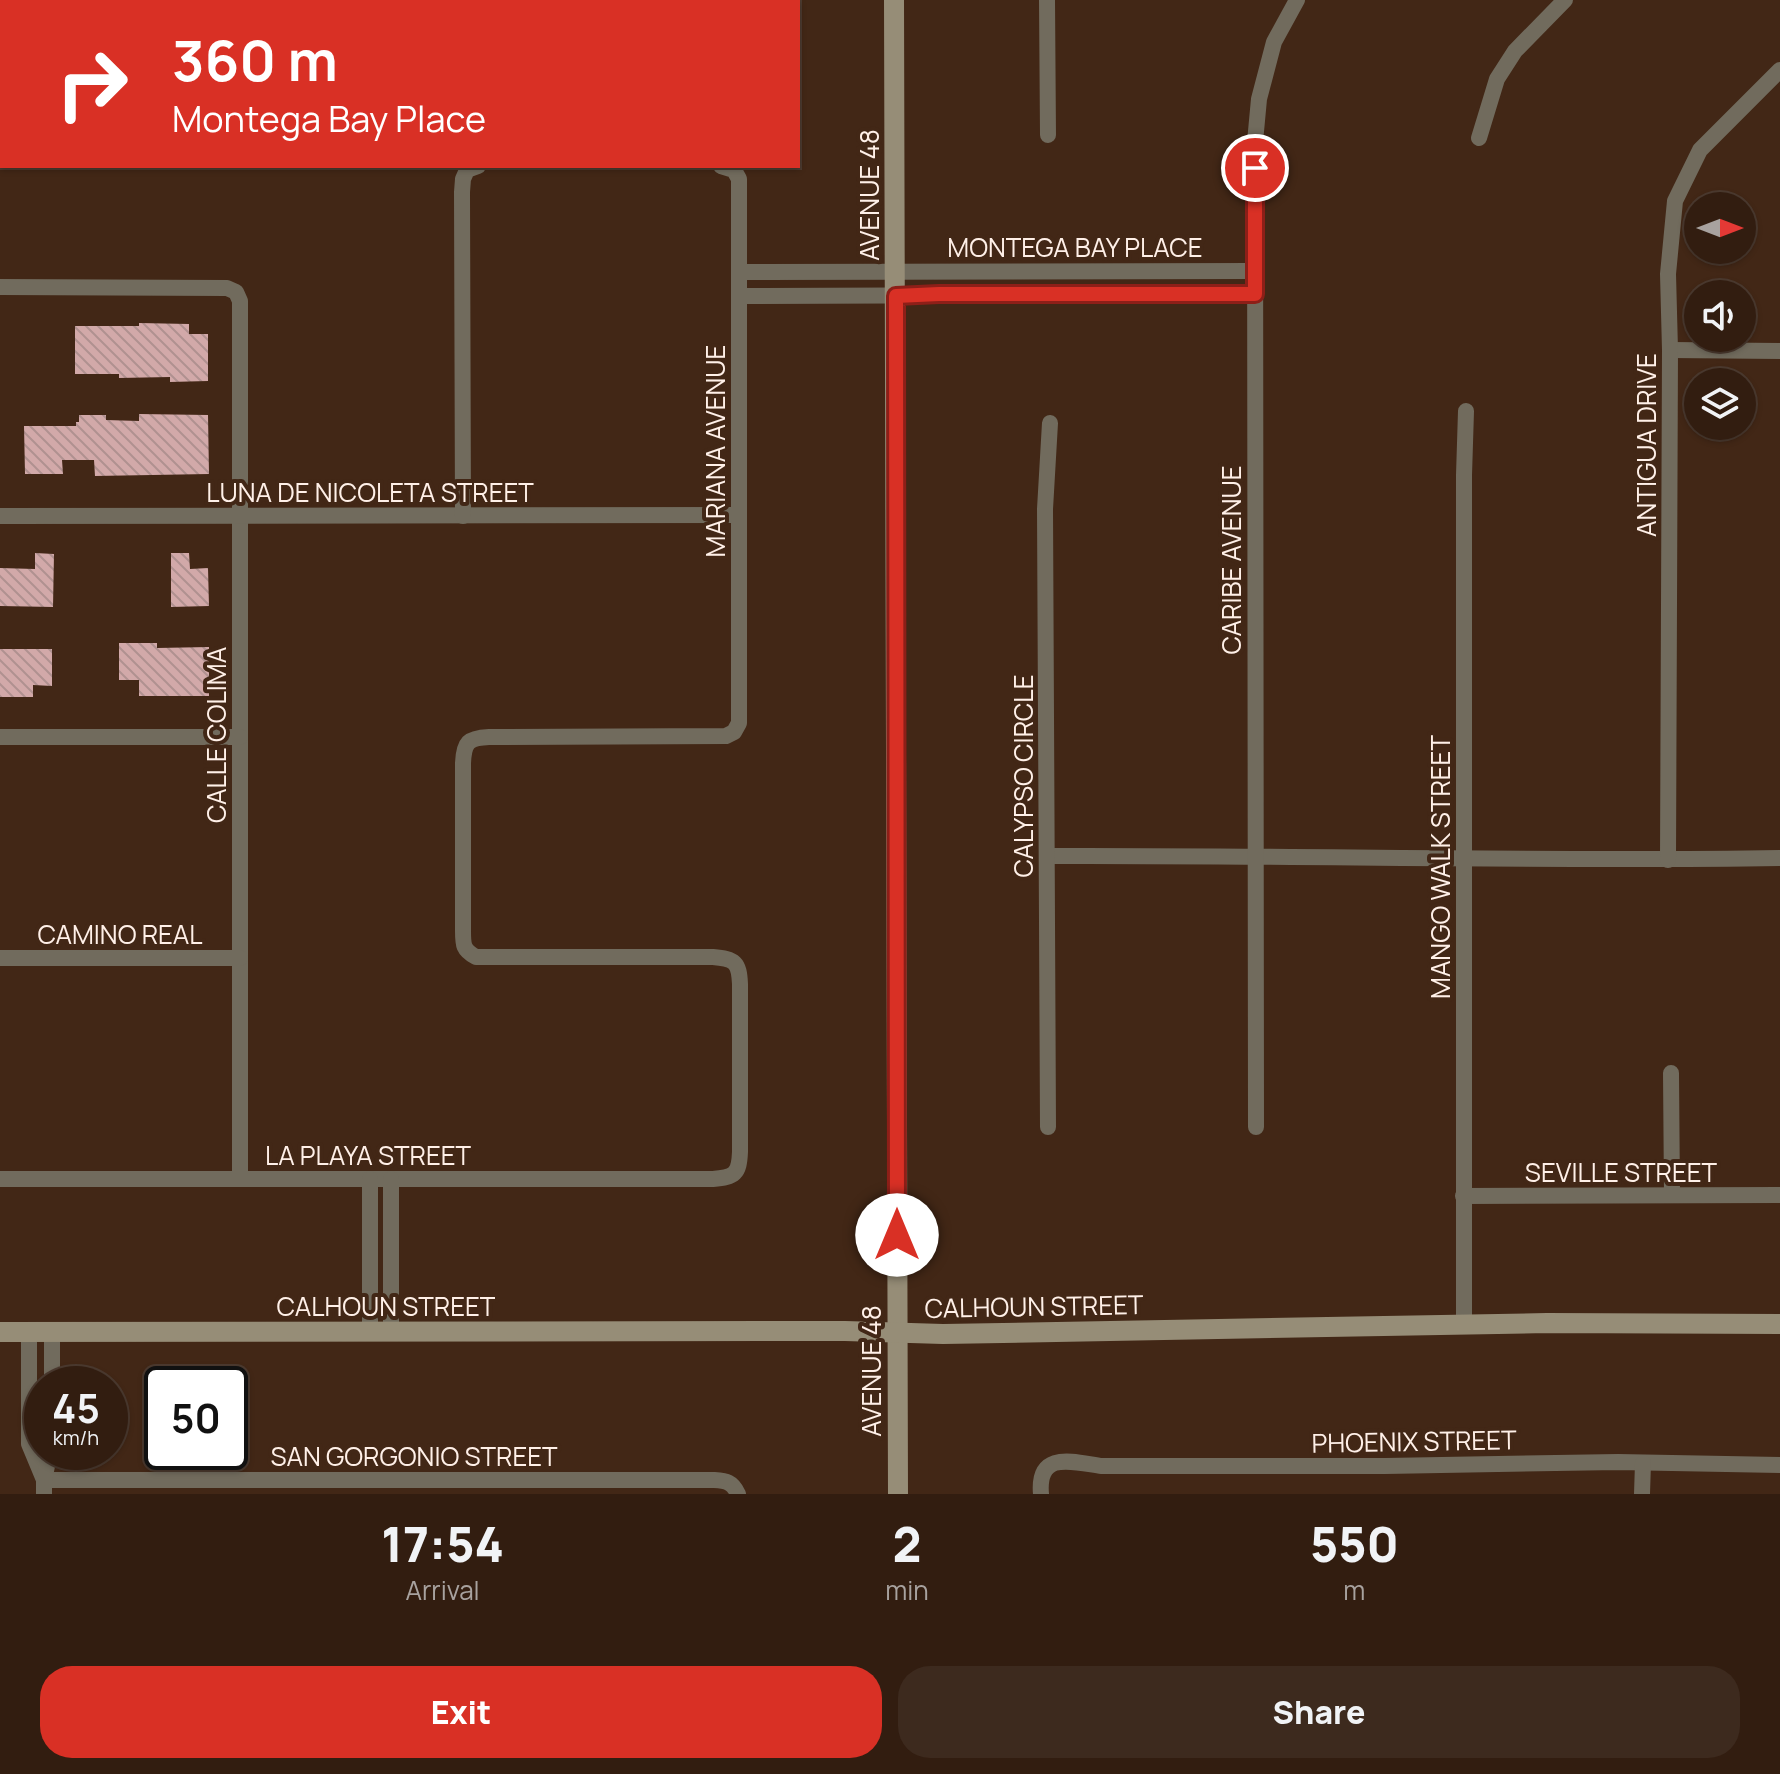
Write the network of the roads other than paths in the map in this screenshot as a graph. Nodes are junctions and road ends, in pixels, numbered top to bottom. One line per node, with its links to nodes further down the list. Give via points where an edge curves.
1 (894, 0): 12 (street, AVENUE 48)
2 (1047, 0): 6 (street)
3 (1297, 0): 10 (street, CARIBE AVENUE, via 1274,42 1259,99)
4 (1565, 0): 7 (street, via 1515,51 1497,79)
5 (1780, 70): 17 (street, ANTIGUA DRIVE, via 1700,150 1675,201 1668,274)
6 (1048, 135)
7 (1479, 138)
8 (472, 168): 24 (street, via 463,179 462,192)
9 (728, 168): 11 (street, MARIANA AVENUE, via 739,179)
10 (1255, 271): 12 (street, MONTEGA BAY PLACE); 14 (street, CARIBE AVENUE)
11 (739, 272): 12 (street, MONTEGA BAY PLACE); 15 (street, MARIANA AVENUE)
12 (896, 272): 16 (street, AVENUE 48)
13 (0, 287): 23 (street, CALLE COLIMA, via 214,287 236,292)
14 (1255, 294): 16 (street, MONTEGA BAY PLACE); 28 (street, CARIBE AVENUE)
15 (739, 296): 16 (street, MONTEGA BAY PLACE); 21 (street, MARIANA AVENUE)
16 (896, 296): 52 (street, AVENUE 48)
17 (1670, 350): 18 (street); 31 (street, ANTIGUA DRIVE)
18 (1780, 351)
19 (1466, 411): 29 (street, MANGO WALK STREET)
20 (1050, 423): 27 (street, CALYPSO CIRCLE, via 1045,509)
21 (739, 515): 24 (street, LUNA DE NICOLETA STREET); 37 (street, MARIANA AVENUE, via 739,723 734,732 713,737 489,737 468,742 463,751 463,944 468,953 489,958 713,957 735,962 740,984 740,1152)
22 (0, 516): 23 (street, LUNA DE NICOLETA STREET)
23 (240, 516): 24 (street, LUNA DE NICOLETA STREET); 26 (street, CALLE COLIMA)
24 (463, 516)
25 (0, 737): 26 (street)
26 (240, 737): 33 (street, CALLE COLIMA)
27 (1048, 856): 28 (street); 35 (street, CALYPSO CIRCLE)
28 (1256, 856): 29 (street); 36 (street, CARIBE AVENUE)
29 (1464, 858): 31 (street); 44 (street, MANGO WALK STREET)
30 (1780, 858): 31 (street)
31 (1668, 860)
32 (0, 958): 33 (street, CAMINO REAL)
33 (240, 958): 39 (street, CALLE COLIMA)
34 (1671, 1073): 42 (street)
35 (1048, 1127)
36 (1256, 1127)
37 (735, 1174): 41 (street, LA PLAYA STREET, via 713,1179)
38 (0, 1179): 39 (street, LA PLAYA STREET)
39 (240, 1179): 40 (street, LA PLAYA STREET)
40 (370, 1179): 41 (street, LA PLAYA STREET); 50 (street)
41 (391, 1179): 51 (street)
42 (1672, 1195): 43 (street, SEVILLE STREET); 44 (street, SEVILLE STREET)
43 (1780, 1195)
44 (1463, 1196): 45 (street, MANGO WALK STREET)
45 (1464, 1324): 46 (street, CALHOUN STREET); 52 (street, CALHOUN STREET)
46 (1780, 1324)
47 (0, 1332): 48 (street, CALHOUN STREET)
48 (29, 1332): 49 (street, CALHOUN STREET); 56 (street, via 29,1444)
49 (52, 1332): 50 (street, CALHOUN STREET); 53 (street)
50 (370, 1332): 51 (street, CALHOUN STREET)
51 (391, 1332): 52 (street, CALHOUN STREET)
52 (897, 1333): 59 (street, AVENUE 48)
53 (52, 1366)
54 (1643, 1463): 55 (street, PHOENIX STREET); 60 (street, PHOENIX STREET, via 1102,1466 1062,1460 1044,1471); 61 (street)
55 (1780, 1465)
56 (44, 1487): 57 (street, SAN GORGONIO STREET)
57 (258, 1487): 58 (street, SAN GORGONIO STREET, via 713,1480 726,1481)
58 (736, 1490)
59 (898, 1494)
60 (1041, 1494)
61 (1642, 1494)

